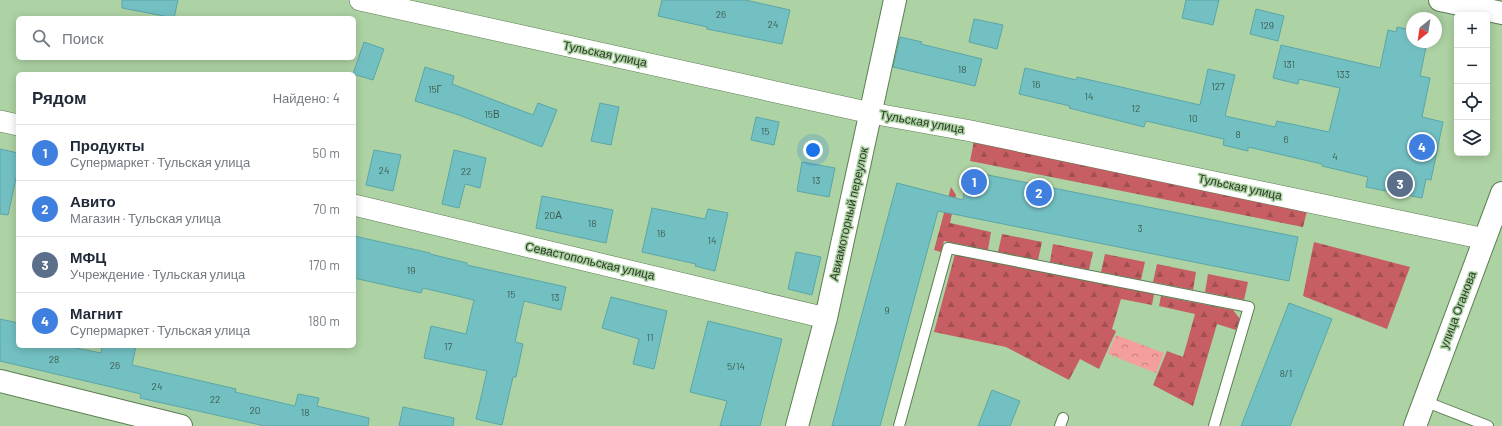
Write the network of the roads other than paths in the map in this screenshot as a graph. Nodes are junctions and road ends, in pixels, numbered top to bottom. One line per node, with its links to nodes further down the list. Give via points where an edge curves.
1 (360, 0): 5 (street, Тульская улица)
2 (895, 0): 5 (street, Авиамоторный переулок)
3 (1440, 0): 4 (street)
4 (1502, 13)
5 (871, 113): 10 (street, Тульская улица); 11 (street, Авиамоторный переулок)
6 (0, 121): 7 (street)
7 (16, 125)
8 (1502, 193): 10 (street, улица Оганова)
9 (356, 205): 11 (street, Севастопольская улица)
10 (1485, 239): 13 (street, улица Оганова)
11 (826, 318): 15 (street, Авиамоторный переулок)
12 (0, 381): 14 (street)
13 (1424, 401): 18 (street, улица Оганова); 19 (lane)
14 (181, 426)
15 (796, 426)
16 (899, 426): 17 (lane, via 948,248 1249,307)
17 (1214, 426)
18 (1414, 426)
19 (1488, 426)

